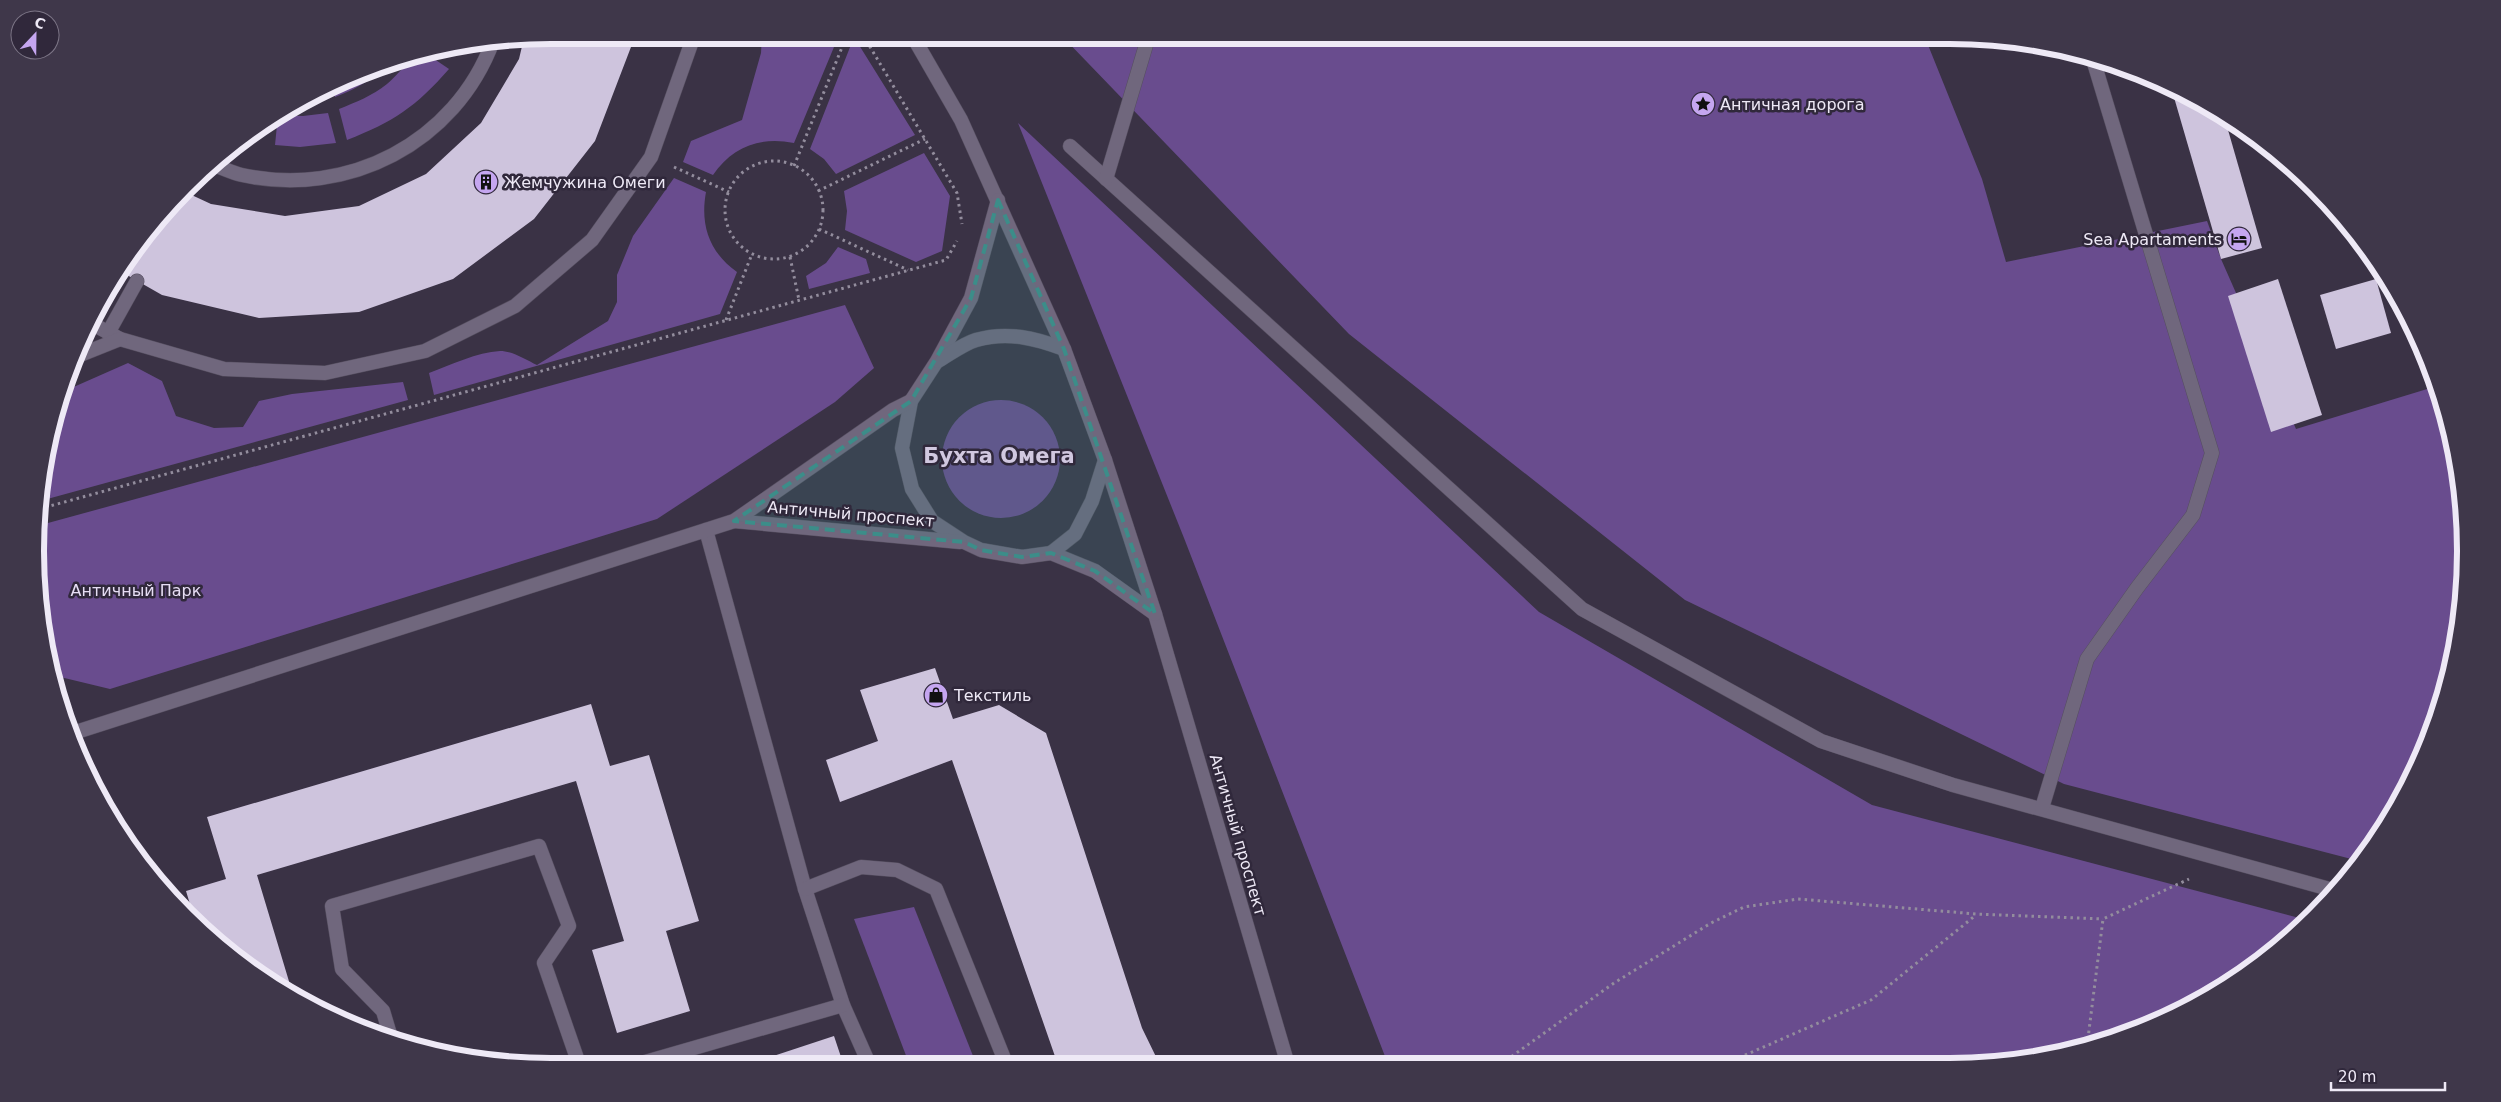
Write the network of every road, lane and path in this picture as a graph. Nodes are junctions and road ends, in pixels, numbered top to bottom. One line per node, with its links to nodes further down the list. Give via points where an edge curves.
1 (691, 44): 10 (street)
2 (843, 44): 11 (path)
3 (868, 44): 8 (path)
4 (917, 44): 16 (street, Античный проспект, via 961,120)
5 (1147, 44): 13 (street)
6 (491, 47): 12 (street, via 484,66 451,112 407,149 355,172 298,181 242,175)
7 (2095, 65): 40 (street, via 2212,452 2193,515 2087,659)
8 (925, 139): 14 (path); 18 (path, via 957,192)
9 (1070, 146): 13 (street)
10 (650, 157): 15 (path); 27 (street, via 592,240 515,306 424,351 325,373 224,369)
11 (794, 166): 14 (path, via 812,179); 15 (path, via 779,162 761,163 744,172)
12 (220, 167)
13 (1106, 179): 40 (street, via 1582,609 1821,742 1953,785)
14 (818, 191): 17 (path, via 822,197 823,215)
15 (729, 192): 20 (path, via 725,206 728,226 736,242)
16 (998, 200): 28 (street, Античный проспект); 30 (street, Античный проспект, via 971,298)
17 (819, 228): 21 (path, via 805,249); 22 (path)
18 (963, 229)
19 (959, 237): 22 (path, via 946,260)
20 (752, 254): 21 (path, via 771,260); 25 (path)
21 (790, 256): 24 (path)
22 (908, 270): 24 (path)
23 (137, 281): 27 (street)
24 (799, 300): 25 (path)
25 (726, 320): 33 (path)
26 (96, 326): 27 (street)
27 (114, 336): 29 (street)
28 (1064, 349): 30 (street, Античный проспект, via 1033,338 1004,336 975,341); 32 (street, Античный проспект)
29 (84, 352)
30 (937, 361): 31 (street, Античный проспект)
31 (912, 400): 34 (street, Античный проспект); 36 (street, Античный проспект, via 902,448 912,489 932,521)
32 (1105, 460): 37 (street, Античный проспект, via 1092,501 1076,534); 38 (street, Античный проспект)
33 (46, 507)
34 (734, 521): 35 (street, Античный проспект); 36 (street, Античный проспект)
35 (706, 530): 39 (street, Античный проспект); 42 (street)
36 (964, 542): 37 (street, Античный проспект, via 981,550 1022,557)
37 (1051, 553): 38 (street, via 1094,571)
38 (1155, 614): 53 (street, Античный проспект)
39 (77, 732)
40 (2042, 808): 41 (street)
41 (2226, 862): 43 (street); 45 (path)
42 (805, 889): 46 (street); 52 (street, via 861,867 897,870 936,889)
43 (2328, 889)
44 (1976, 914): 45 (path); 54 (path, via 1798,899 1744,907 1711,923 1614,983); 55 (path, via 1872,1000)
45 (2103, 920): 48 (path)
46 (843, 1005): 50 (street); 51 (street)
47 (389, 1031): 49 (street, via 383,1011 342,969 332,906 538,846 570,926 544,963)
48 (2088, 1039)
49 (577, 1058)
50 (659, 1058)
51 (866, 1058)
52 (1004, 1058)
53 (1286, 1058)
54 (1509, 1058)
55 (1739, 1058)

